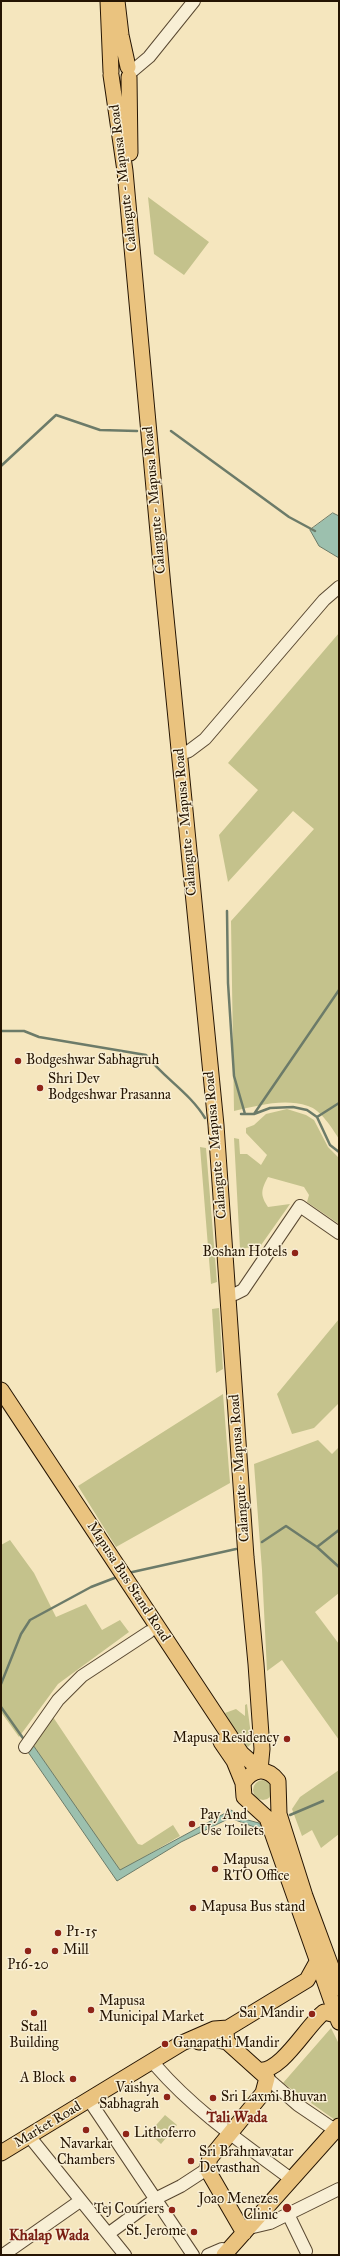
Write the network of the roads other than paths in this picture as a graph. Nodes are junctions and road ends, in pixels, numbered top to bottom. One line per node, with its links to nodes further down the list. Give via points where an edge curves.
1 (108, 1): 4 (main road, Calangute - Mapusa Road)
2 (117, 1): 4 (main road, Calangute - Mapusa Road)
3 (194, 1): 4 (street, via 154,49)
4 (122, 70): 6 (main road, Calangute - Mapusa Road, via 125,172)
5 (339, 587): 6 (street, via 324,600 205,739)
6 (185, 752): 8 (main road, Calangute - Mapusa Road)
7 (339, 1233): 8 (street, via 300,1206 243,1290)
8 (231, 1294): 13 (main road, Calangute - Mapusa Road, via 246,1557 262,1749)
9 (1, 1390): 13 (main road, Mapusa Bus Stand Road, via 241,1753)
10 (1, 1407): 11 (main road, Mapusa Bus Stand Road)
11 (149, 1632): 12 (street, via 82,1676 58,1700); 14 (main road, Mapusa Bus Stand Road, via 234,1761)
12 (25, 1747)
13 (260, 1770): 14 (main road, via 253,1772); 15 (main road, via 267,1771 278,1782)
14 (244, 1783): 16 (main road, via 244,1797)
15 (278, 1795): 16 (main road, via 271,1805 260,1808); 18 (main road, via 279,1814)
16 (254, 1806): 17 (main road, via 267,1818)
17 (317, 1962): 19 (main road); 20 (main road, Market Road, via 307,1980)
18 (339, 1988)
19 (337, 2018): 22 (main road, via 324,2012 276,2065)
20 (228, 2035): 21 (main road, Market Road, via 210,2038 184,2048); 22 (main road); 23 (main road, Market Road, via 214,2029 182,2044)
21 (156, 2066): 23 (main road, Market Road); 25 (street, via 199,2109)
22 (263, 2074): 24 (street, via 298,2104); 25 (main road, via 263,2093)
23 (91, 2102): 26 (main road, Market Road); 32 (street)
24 (337, 2128): 30 (main road)
25 (229, 2134): 29 (main road, via 210,2158); 30 (street)
26 (31, 2139): 27 (main road, Market Road); 28 (main road, Market Road); 33 (street)
27 (1, 2153)
28 (1, 2162)
29 (207, 2169): 32 (street); 35 (main road)
30 (291, 2179): 35 (main road)
31 (339, 2189): 34 (street)
32 (157, 2198): 36 (street); 41 (street)
33 (80, 2202): 36 (street); 39 (street)
34 (288, 2214): 35 (street); 37 (street)
35 (247, 2231): 38 (main road)
36 (108, 2234): 40 (street)
37 (306, 2251)
38 (227, 2254): 42 (street, via 222,2249)
39 (3, 2255)
40 (125, 2255)
41 (193, 2255)
42 (208, 2255)

